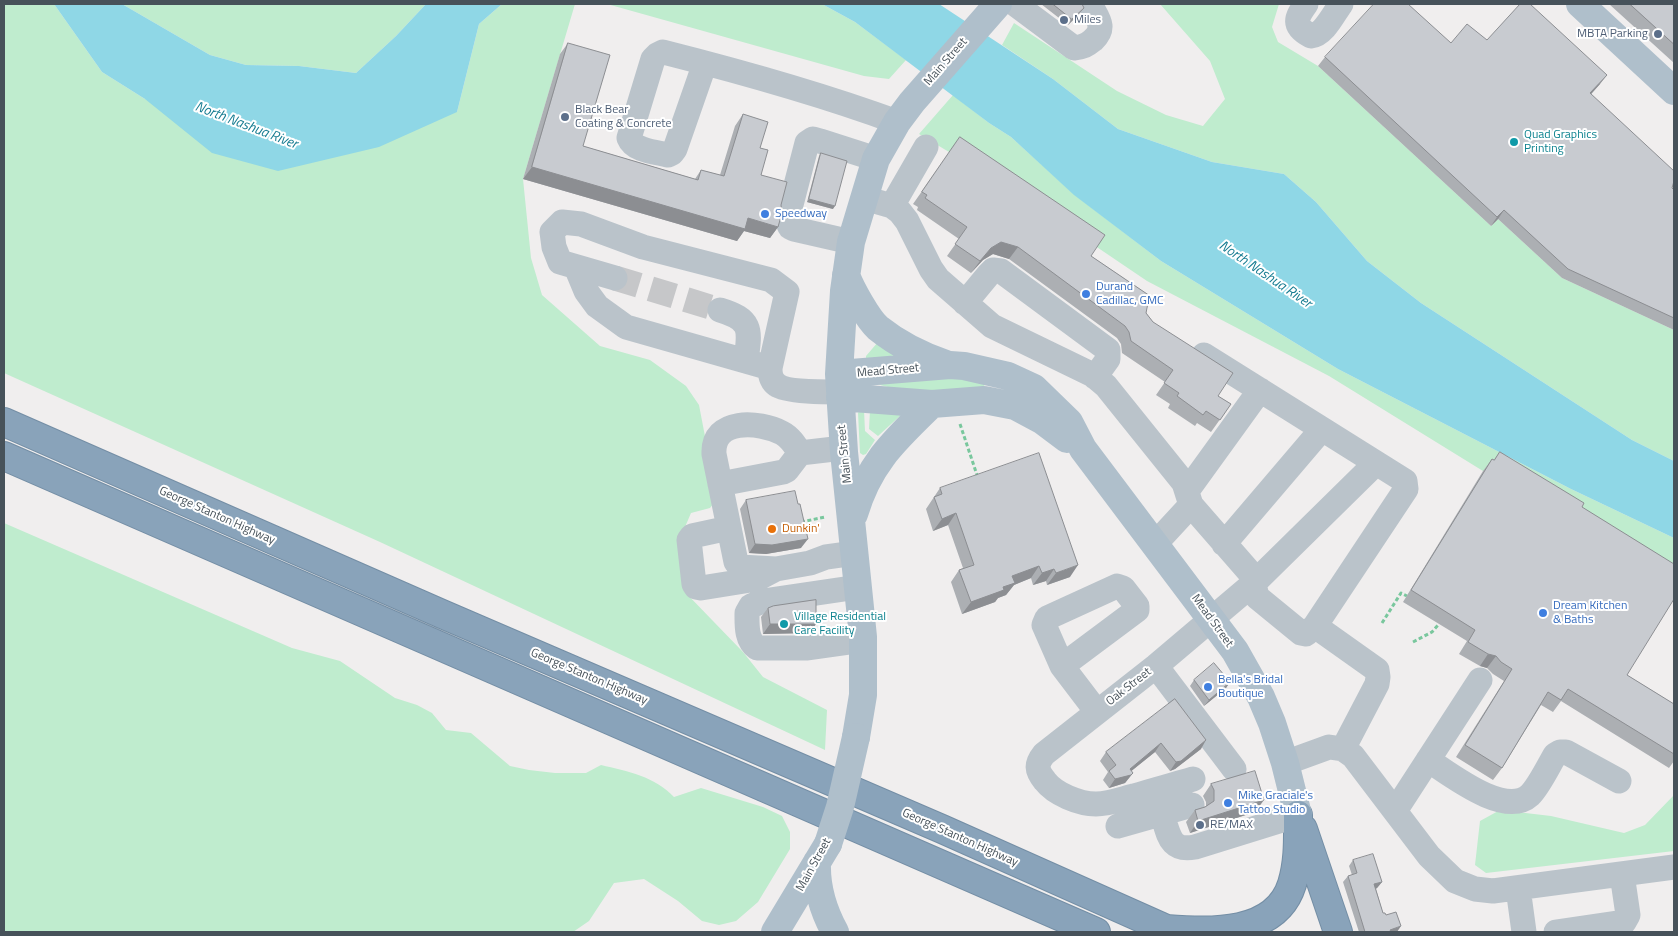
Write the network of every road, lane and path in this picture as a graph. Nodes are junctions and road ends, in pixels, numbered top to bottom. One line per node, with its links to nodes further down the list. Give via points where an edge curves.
1 (1090, 4): 5 (street, via 1101,27 1100,34 1086,45 1074,48)
2 (1306, 4): 3 (street, via 1297,20 1311,36 1322,30)
3 (1341, 4)
4 (1580, 4): 7 (main road)
5 (1001, 6): 8 (main road, Main Street)
6 (705, 63): 8 (street, via 844,103)
7 (1674, 91)
8 (905, 112): 10 (main road, Main Street)
9 (926, 147): 12 (street)
10 (876, 159): 11 (main road, Main Street); 13 (street, via 813,139 807,144 786,220 794,229)
11 (864, 198): 12 (street); 13 (main road, Main Street)
12 (892, 206): 17 (street, via 907,221 938,279)
13 (851, 242): 15 (main road, Main Street)
14 (576, 267): 16 (street); 20 (street, via 586,292 597,306 626,327); 22 (street, via 560,262 554,247 552,232 562,222 581,224 643,247 771,280 787,292)
15 (846, 275): 21 (main road, via 851,289 877,327 926,357); 24 (main road, Main Street)
16 (615, 278)
17 (965, 303): 23 (street, via 997,328); 23 (street, via 988,274 993,270 1001,271 1108,350 1108,359)
18 (720, 310): 20 (street, via 736,314 744,322 750,335)
19 (1185, 343): 25 (street)
20 (746, 361): 22 (street)
21 (950, 366): 24 (main road, Mead Street); 31 (main road, Mead Street, via 982,369 1034,388 1069,422)
22 (770, 368): 24 (street, via 770,377 777,386 814,391)
23 (1095, 377): 37 (street, via 1106,386 1184,483)
24 (840, 388): 26 (main road, Mead Street); 30 (main road, Main Street)
25 (1260, 390): 29 (street); 37 (street)
26 (932, 404): 31 (main road, Mead Street, via 984,400 1015,406); 40 (main road, via 884,453 858,498)
27 (4, 422): 75 (highway, George Stanton Highway)
28 (959, 422): 35 (path)
29 (1322, 429): 34 (street); 43 (street)
30 (843, 448): 32 (street); 40 (main road, Main Street)
31 (1083, 449): 42 (main road, Mead Street)
32 (800, 453): 36 (street, via 783,472); 36 (street, via 783,433 765,427 738,431 726,440 722,450)
33 (4, 456): 78 (highway)
34 (1376, 463): 47 (street, Oak Street); 53 (street, via 1405,481 1406,489)
35 (980, 483)
36 (724, 484): 41 (street); 45 (street, via 742,557 747,561 810,553)
37 (1189, 498): 42 (street); 43 (street)
38 (826, 517): 39 (path)
39 (798, 522)
40 (852, 523): 44 (main road, Main Street)
41 (729, 528): 46 (street, via 737,565); 46 (street, via 692,536 688,542 696,587 757,579)
42 (1155, 544): 50 (main road, Mead Street)
43 (1224, 544): 47 (street, via 1252,575)
44 (855, 553): 45 (street); 48 (main road, Main Street)
45 (826, 557): 46 (street)
46 (776, 569)
47 (1254, 583): 50 (street, Oak Street); 53 (street, via 1257,597 1301,633 1306,634)
48 (858, 587): 54 (main road, Main Street); 54 (street, via 755,604 747,612 749,639 758,648 806,648)
49 (1407, 596): 51 (path, via 1401,593)
50 (1211, 618): 57 (street, Oak Street); 62 (main road, Mead Street, via 1261,697)
51 (1382, 623)
52 (1439, 624): 55 (path, via 1432,632)
53 (1315, 626): 60 (street, via 1377,670 1377,684)
54 (863, 640): 71 (main road, Main Street, bridge, via 863,695 856,737 840,807)
55 (1412, 642)
56 (1062, 666): 59 (street)
57 (1156, 666): 59 (street, Oak Street); 63 (street)
58 (1480, 680): 61 (street)
59 (1097, 712): 64 (street, Oak Street, via 1038,762 1042,776 1055,790 1094,804 1117,801)
60 (1343, 749): 62 (street, via 1329,747); 67 (street, via 1353,756)
61 (1428, 760): 65 (street, via 1491,798 1506,801 1524,799 1531,794 1560,752 1566,752); 67 (street)
62 (1285, 763): 69 (main road, Mead Street)
63 (1234, 769)
64 (1193, 779)
65 (1619, 781)
66 (1192, 806): 68 (street)
67 (1395, 811): 74 (street, via 1429,856 1455,881 1475,890)
68 (1162, 814): 69 (street, via 1173,843 1179,848 1195,847); 70 (street)
69 (1298, 815): 75 (highway, via 1298,855 1294,876 1288,894 1275,911 1253,924 1236,928); 79 (highway)
70 (1118, 826)
71 (822, 853): 76 (main road, Main Street); 77 (main road, via 816,877 825,912)
72 (1674, 867): 73 (street)
73 (1622, 874): 74 (street); 81 (street, via 1628,915 1624,922)
74 (1518, 888): 80 (street)
75 (1170, 931)
76 (775, 932)
77 (835, 932)
78 (1096, 932)
79 (1338, 932)
80 (1524, 932)
81 (1556, 932)

